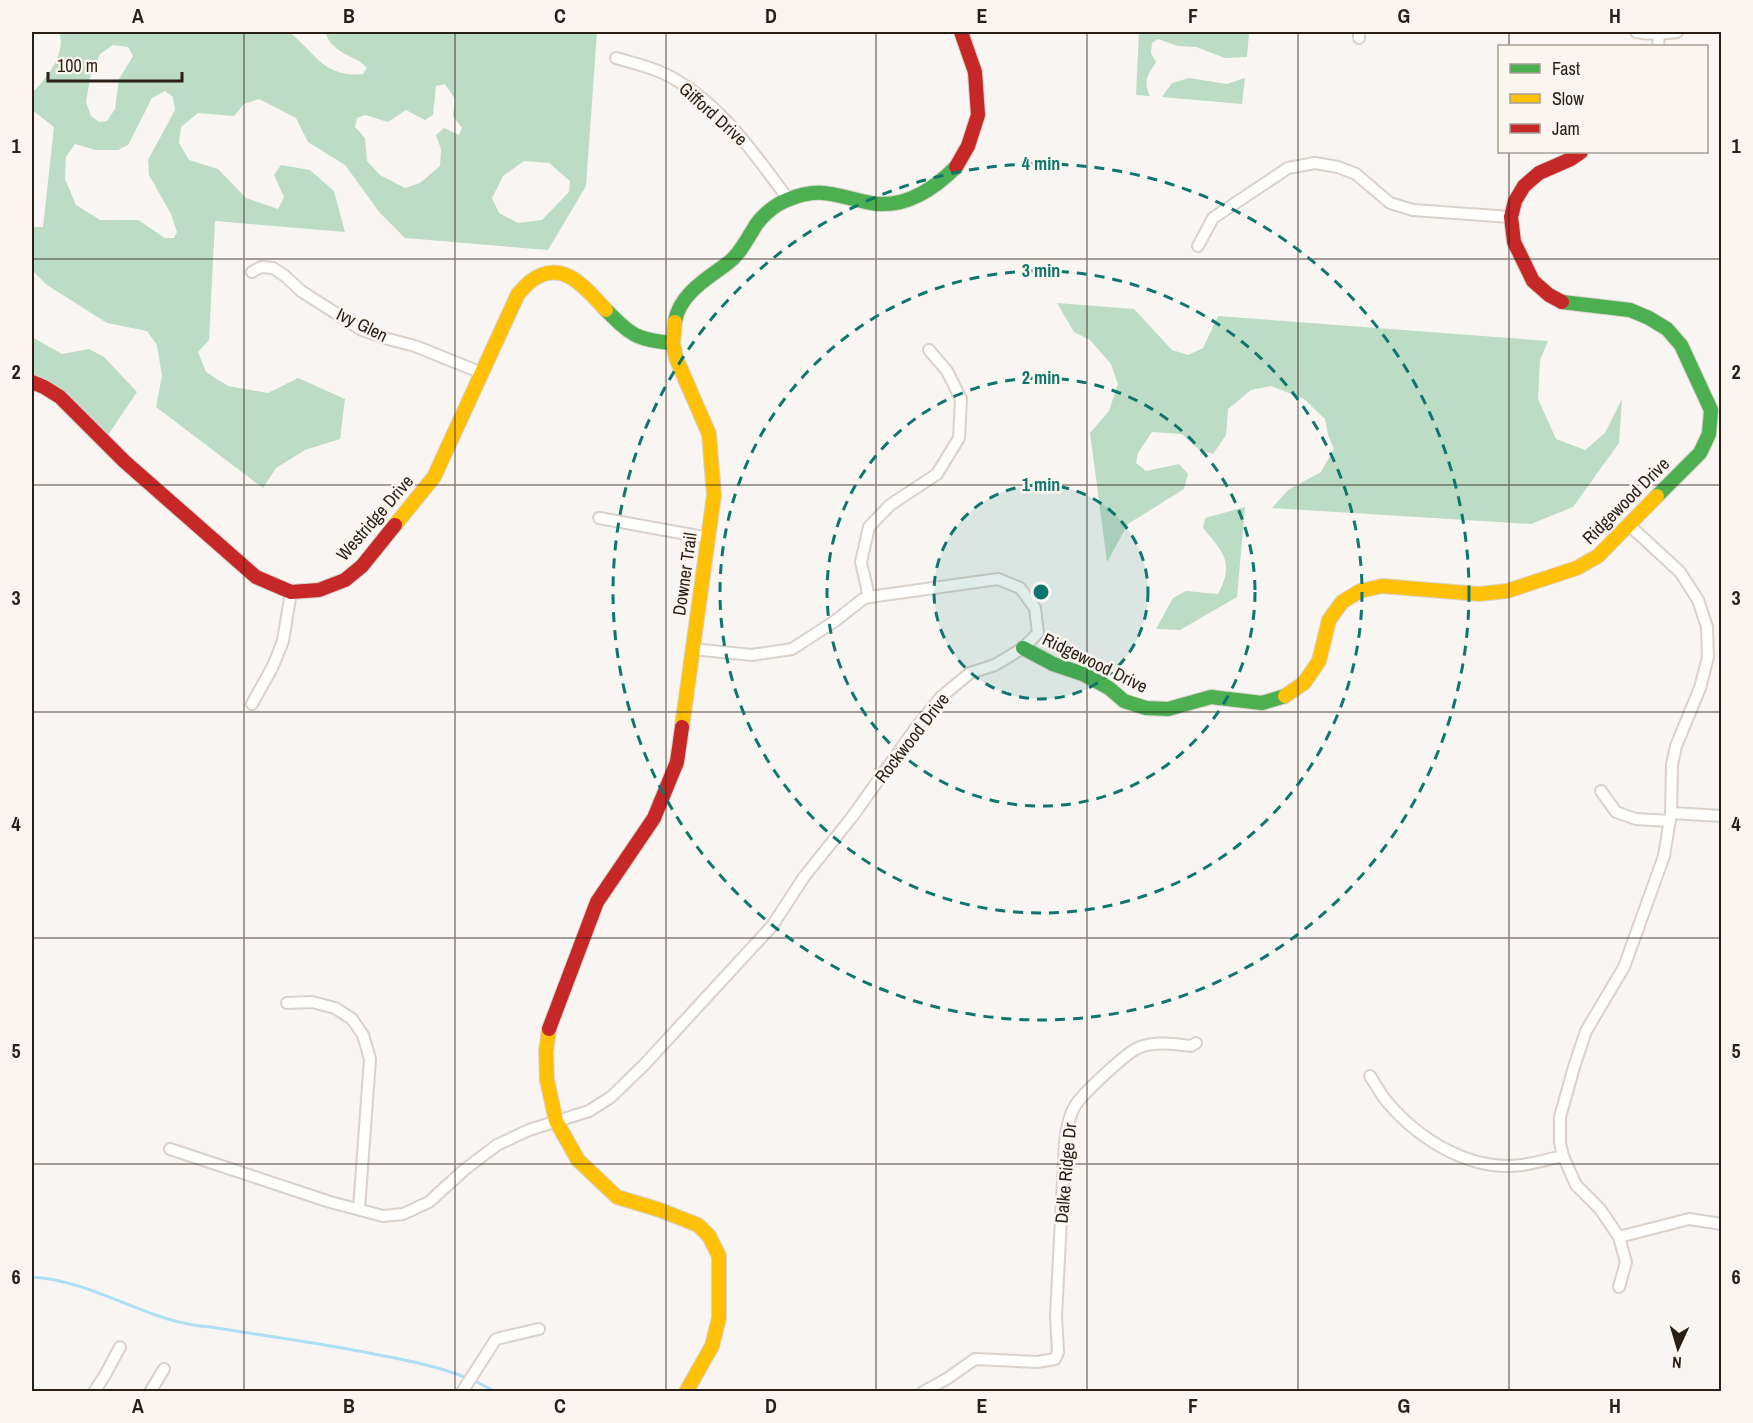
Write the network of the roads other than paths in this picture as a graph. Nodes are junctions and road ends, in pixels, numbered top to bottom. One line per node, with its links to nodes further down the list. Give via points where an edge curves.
1 (961, 32): 8 (street, Downer Trail, via 975,72 978,115 968,146 956,167 939,184 916,198 894,203 874,204 826,192)
2 (1636, 32): 4 (street)
3 (1677, 32): 4 (street)
4 (1659, 34): 5 (street)
5 (1658, 45)
6 (616, 58): 8 (street, Gifford Drive, via 663,73 694,92 750,147)
7 (1580, 153): 9 (street, via 1539,173 1524,186)
8 (788, 199): 12 (street, Downer Trail, via 754,227 732,260 682,302)
9 (1511, 217): 10 (street, via 1413,210 1390,203 1356,174 1315,163 1288,168 1213,218); 17 (street, Ridgewood Drive, via 1514,242 1533,281 1564,303 1630,310 1667,329 1682,345 1711,410 1709,434 1700,453)
10 (1198, 246)
11 (252, 272): 14 (street, Ivy Glen, via 261,267 273,268 362,330)
12 (673, 343): 14 (street, Westridge Drive, via 649,341 628,332 575,278 560,272 545,274 518,294); 18 (street, Downer Trail, via 684,379 709,434 714,495)
13 (929, 350): 20 (street, via 947,371 961,399 959,438 937,474 890,506 869,527 861,562)
14 (482, 373): 19 (street, Westridge Drive, via 434,477 362,566 345,580 319,590)
15 (32, 382): 19 (street, Westridge Drive, via 60,397 124,461 256,577)
16 (599, 518): 18 (street)
17 (1629, 525): 21 (street, Ridgewood Drive, via 1598,556 1577,568 1507,591 1479,594 1382,586 1360,591 1342,602 1329,620 1319,661 1304,683 1287,696 1262,703 1211,697 1168,709 1146,708 1124,701 1083,674); 26 (street, via 1680,572 1698,600 1707,627 1708,657 1672,765)
18 (709, 537): 22 (street, Downer Trail)
19 (291, 592): 23 (street, via 283,641)
20 (868, 597): 21 (street, Rockwood Drive, via 998,579 1020,588 1035,608 1038,633); 22 (street, Rockwood Drive, via 792,650 752,655)
21 (1023, 648): 30 (street, Rockwood Drive, via 995,665 970,673 941,697 804,877 772,926 611,1097 589,1111)
22 (692, 649): 30 (street, Downer Trail, via 677,762 654,818 597,902 549,1025 548,1080)
23 (252, 704)
24 (1601, 791): 26 (street, via 1616,812 1636,819)
25 (1722, 816): 26 (street)
26 (1671, 817): 32 (street, via 1664,856 1624,967 1586,1031 1574,1067 1560,1117)
27 (287, 1003): 33 (street, via 312,1002 335,1008 352,1019 363,1035 370,1059)
28 (1196, 1043): 44 (street, Dalke Ridge Dr, via 1138,1047 1075,1105 1065,1142 1055,1359 975,1359)
29 (1370, 1076): 32 (street, via 1387,1102 1410,1125 1434,1144 1460,1156 1489,1164 1521,1165)
30 (556, 1121): 33 (street, Rockwood Drive, via 496,1145 429,1202 403,1214 383,1216); 43 (street, Downer Trail, via 578,1160 617,1197 696,1223 710,1236 719,1256 719,1318 712,1346)
31 (170, 1149): 33 (street, Rockwood Drive)
32 (1563, 1156): 35 (street, via 1576,1185 1600,1209)
33 (359, 1209)
34 (1722, 1224): 35 (street, via 1689,1219)
35 (1619, 1237): 36 (street, via 1626,1262)
36 (1619, 1287)
37 (539, 1329): 42 (street, via 496,1340)
38 (120, 1347): 40 (street)
39 (164, 1369): 41 (street)
40 (94, 1392)
41 (150, 1392)
42 (462, 1392)
43 (687, 1392)
44 (923, 1392)

